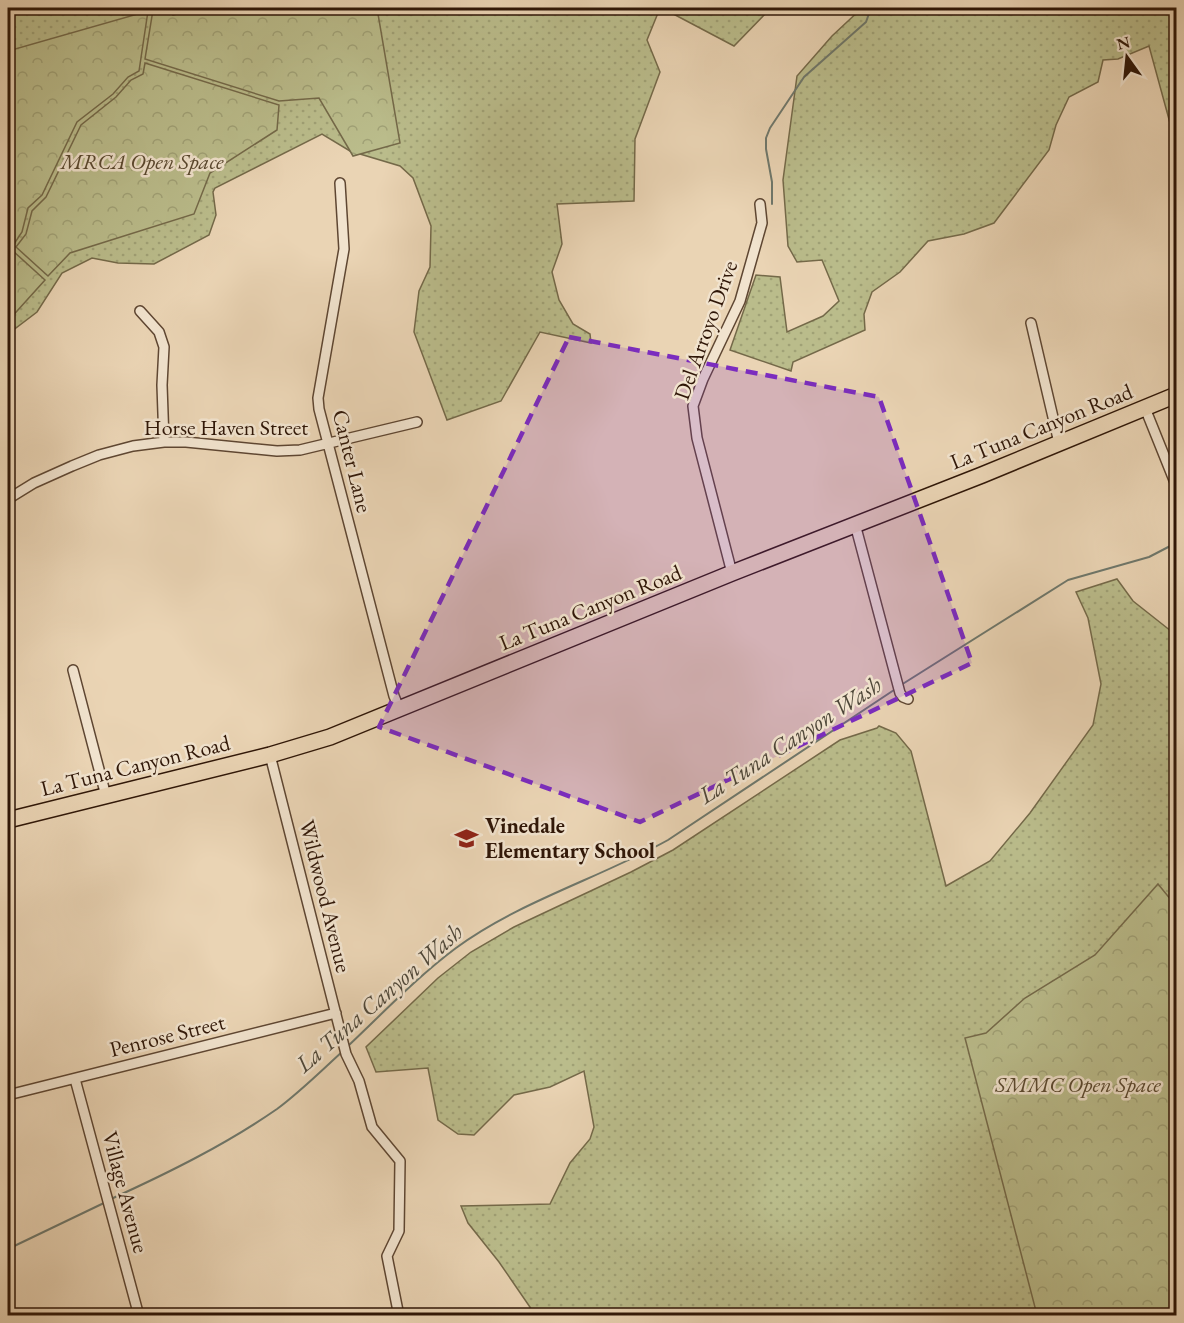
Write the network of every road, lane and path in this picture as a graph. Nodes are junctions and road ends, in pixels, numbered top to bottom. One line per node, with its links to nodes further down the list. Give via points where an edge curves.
1 (340, 183): 10 (street, Canter Lane, via 344,249 318,398)
2 (760, 204): 14 (street, Del Arroyo Drive, via 762,223 740,302 693,406 697,438)
3 (140, 310): 8 (street, via 159,332 164,347)
4 (1031, 323): 9 (street)
5 (1176, 394): 6 (main road, La Tuna Canyon Road)
6 (1145, 408): 9 (main road, La Tuna Canyon Road); 11 (street)
7 (417, 422): 10 (street, Horse Haven Street)
8 (164, 442): 10 (street, Horse Haven Street, via 284,451); 12 (street, Horse Haven Street, via 99,455 34,483)
9 (1059, 443): 13 (main road, La Tuna Canyon Road)
10 (327, 444): 17 (street, Canter Lane)
11 (1176, 485)
12 (8, 499)
13 (855, 524): 14 (main road, La Tuna Canyon Road); 16 (street)
14 (732, 573): 17 (main road, La Tuna Canyon Road)
15 (73, 670): 19 (street)
16 (902, 692)
17 (399, 708): 18 (main road, La Tuna Canyon Road, via 330,737)
18 (270, 755): 19 (main road, La Tuna Canyon Road); 21 (street, Wildwood Avenue)
19 (106, 796): 20 (main road, La Tuna Canyon Road)
20 (8, 820)
21 (336, 1013): 22 (street, Penrose Street); 25 (street, Wildwood Avenue, via 372,1127 400,1161 399,1231 387,1256)
22 (75, 1079): 23 (street, Penrose Street); 24 (street, Village Avenue)
23 (8, 1095)
24 (139, 1316)
25 (399, 1316)

